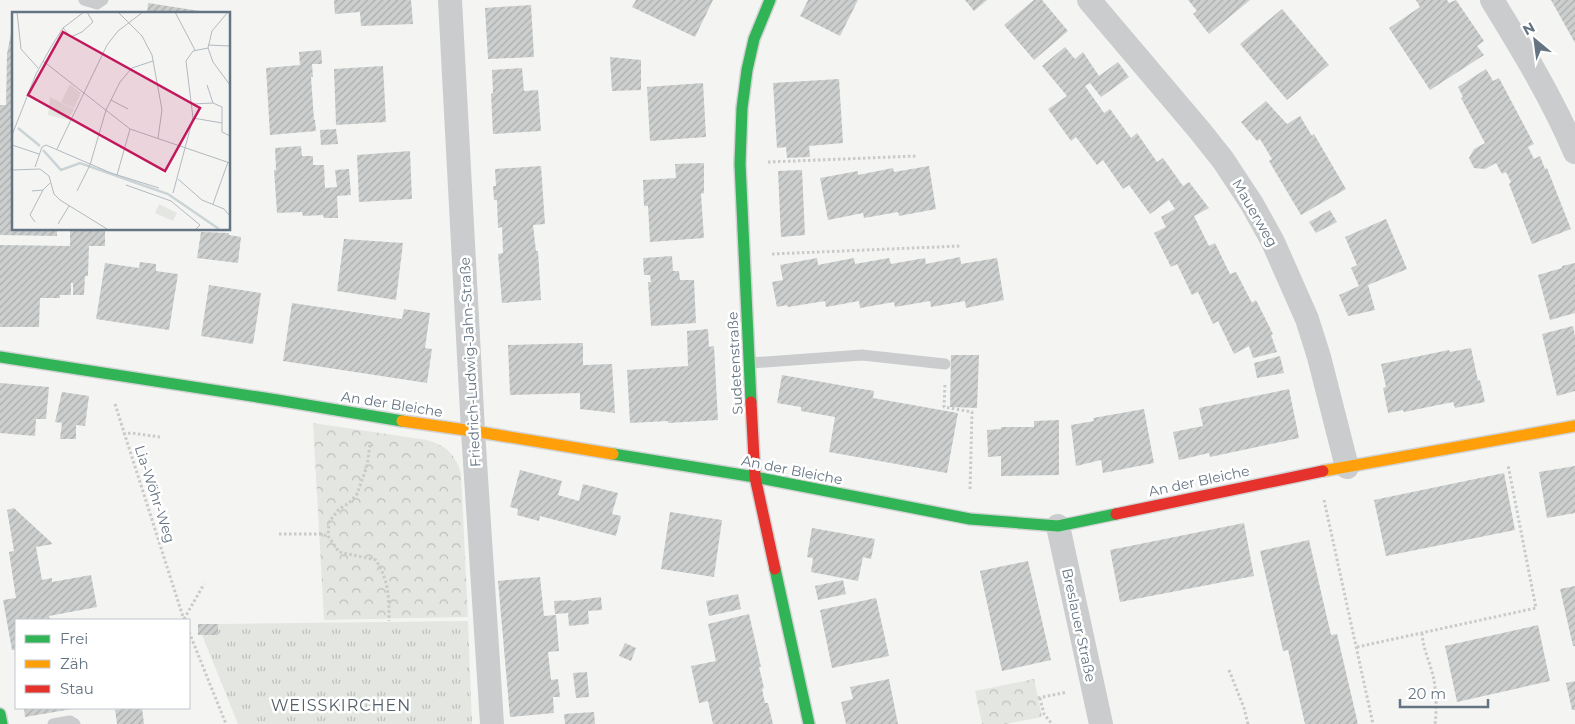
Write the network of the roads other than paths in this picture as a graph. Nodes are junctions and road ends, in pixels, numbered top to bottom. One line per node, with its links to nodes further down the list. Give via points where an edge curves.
1 (84, 0): 6 (lane)
2 (450, 0): 13 (street, Friedrich-Ludwig-Jahn-Straße)
3 (770, 0): 10 (street, Sudetenstraße, via 754,39 742,108 740,164)
4 (1089, 0): 14 (street, Mauerweg, via 1223,160 1273,242 1307,320)
5 (1492, 0): 7 (street)
6 (99, 6)
7 (1569, 122): 8 (street)
8 (1575, 152)
9 (0, 357): 13 (street, An der Bleiche)
10 (750, 363): 11 (lane, via 862,355); 15 (street, Sudetenstraße)
11 (945, 364)
12 (1575, 426): 14 (street, An der Bleiche)
13 (473, 431): 15 (street, An der Bleiche); 21 (street, Friedrich-Ludwig-Jahn-Straße)
14 (1347, 467): 16 (street, An der Bleiche)
15 (756, 477): 16 (street, An der Bleiche, via 970,520); 22 (street, Sudetenstraße)
16 (1058, 526): 23 (street, Breslauer Straße)
17 (0, 714): 18 (street)
18 (2, 724)
19 (53, 724): 20 (lane, via 70,721)
20 (75, 724)
21 (492, 724)
22 (809, 724)
23 (1101, 724)

